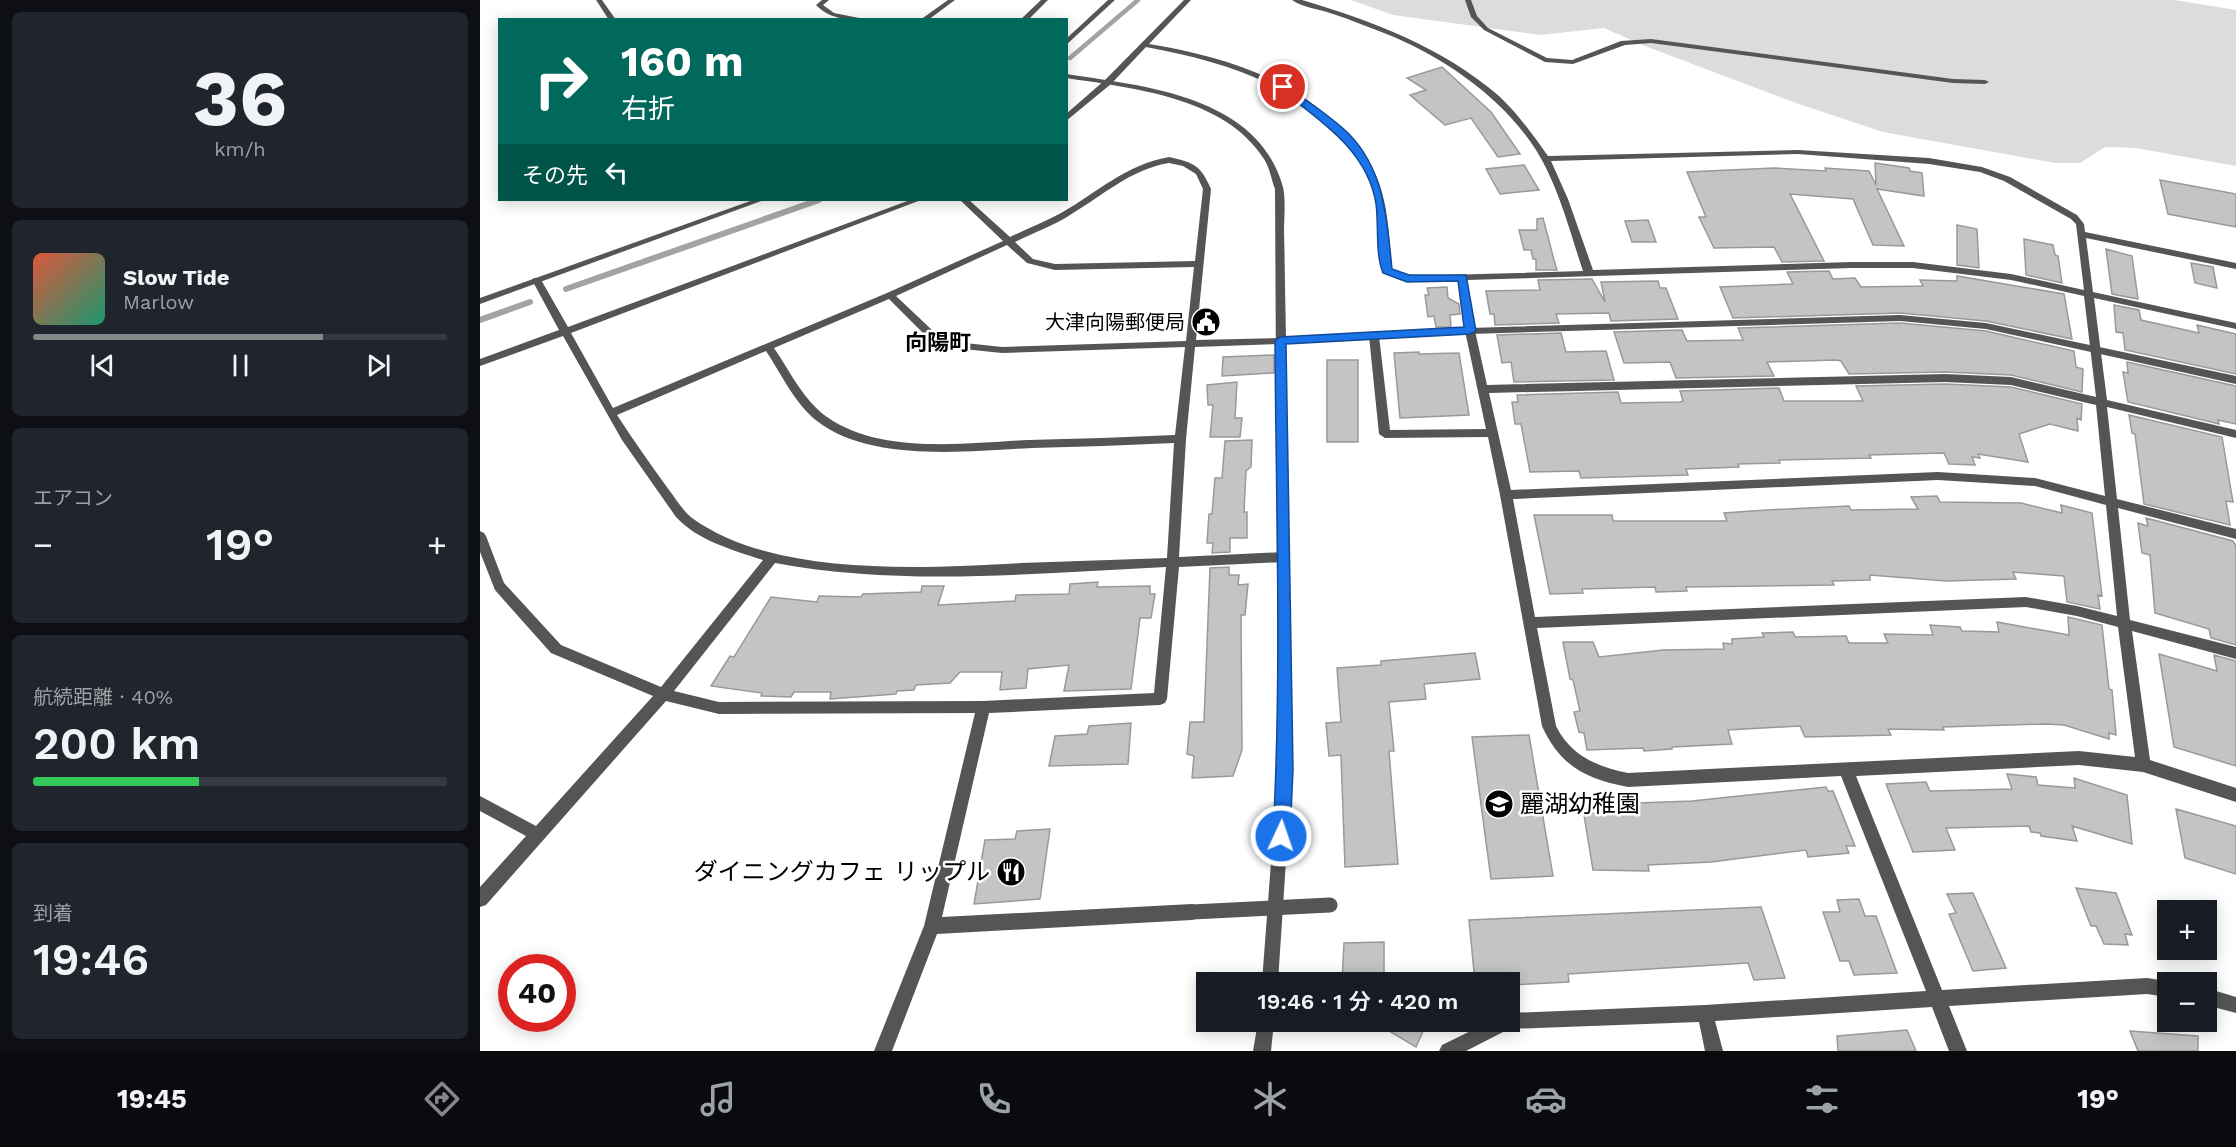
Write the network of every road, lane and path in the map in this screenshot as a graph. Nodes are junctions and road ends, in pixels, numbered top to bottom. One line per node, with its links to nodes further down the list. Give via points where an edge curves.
1 (599, 0): 9 (street)
2 (826, 0): 10 (street, via 819,5 832,15)
3 (952, 0): 11 (street)
4 (1045, 0): 12 (street)
5 (1112, 0): 13 (street)
6 (1188, 0): 14 (street)
7 (1295, 0): 19 (street, via 1383,29 1425,49 1477,82 1506,107)
8 (1468, 0): 17 (street, via 1474,17 1486,29 1545,60 1573,62 1624,43 1651,41)
9 (612, 18)
10 (852, 18)
11 (926, 18)
12 (1025, 18)
13 (1068, 41)
14 (1145, 45): 16 (street); 28 (street, via 1247,70 1283,87 1320,114 1346,136 1367,167 1381,201 1387,271 1407,279)
15 (1068, 76): 16 (street)
16 (1108, 82): 18 (street); 37 (street, via 1198,105 1251,137 1269,160 1279,189)
17 (1985, 82)
18 (1068, 117)
19 (1546, 159): 23 (street, via 1798,152 1929,161 1982,170 2007,179 2074,217); 27 (street)
20 (757, 201): 29 (street)
21 (914, 201): 34 (street)
22 (965, 201): 24 (street)
23 (2081, 234): 26 (street); 30 (street)
24 (1009, 241): 25 (street, via 1030,261 1055,267); 25 (street, via 1064,215 1131,172 1169,160 1200,173 1207,189); 31 (street)
25 (1199, 264): 38 (street)
26 (2236, 266)
27 (1589, 273): 28 (street); 30 (street, via 1913,265 2011,277)
28 (1462, 278): 35 (street)
29 (537, 280): 32 (street); 34 (street)
30 (2087, 294): 33 (street); 40 (street)
31 (890, 295): 38 (street, via 928,332 954,345 1002,350); 39 (street)
32 (480, 301)
33 (2236, 326)
34 (565, 331): 41 (street); 45 (street)
35 (1470, 331): 36 (street); 40 (street, via 1900,318 1986,326); 43 (street)
36 (1374, 336): 37 (street); 46 (street, via 1385,434)
37 (1280, 341): 38 (street); 53 (street)
38 (1191, 343): 48 (street)
39 (768, 347): 45 (street); 48 (street, via 812,410 844,432 887,445 927,448)
40 (2096, 348): 42 (street); 44 (street)
41 (480, 363)
42 (2236, 380)
43 (1483, 389): 44 (street, via 1945,378 2011,381); 46 (street)
44 (2100, 402): 47 (street); 50 (street)
45 (611, 412): 54 (street, via 639,459 686,520 707,534)
46 (1493, 433): 49 (street)
47 (2236, 434)
48 (1180, 439): 55 (street)
49 (1506, 495): 50 (street, via 1938,476 2035,482); 57 (street)
50 (2111, 502): 51 (street); 56 (street)
51 (2236, 534)
52 (480, 536): 59 (street, via 499,586 556,649)
53 (1284, 557): 55 (street); 69 (street, via 1285,769)
54 (771, 559): 55 (street, via 832,568 947,571); 59 (street)
55 (1173, 562): 60 (street, via 1160,699)
56 (2124, 622): 57 (street, via 2026,602); 58 (street); 61 (street)
57 (1531, 623): 62 (street, via 1549,726 1559,748 1584,766 1628,780)
58 (2236, 653)
59 (663, 694): 60 (street, via 719,708); 65 (street)
60 (983, 707): 68 (street)
61 (2143, 765): 62 (street, via 2079,758); 63 (street)
62 (1846, 770): 71 (street)
63 (2236, 795)
64 (480, 803): 65 (street)
65 (536, 834): 66 (street)
66 (480, 899)
67 (1330, 905): 68 (street, bridge)
68 (932, 926): 78 (street)
69 (1271, 972)
70 (2157, 987): 71 (street)
71 (1937, 997): 74 (street); 82 (street)
72 (2217, 999): 73 (street)
73 (2236, 1005)
74 (1704, 1014): 75 (street); 81 (street)
75 (1520, 1021)
76 (1265, 1032): 79 (street)
77 (1486, 1032): 80 (street)
78 (883, 1051)
79 (1262, 1051)
80 (1448, 1051)
81 (1714, 1051)
82 (1958, 1051)

